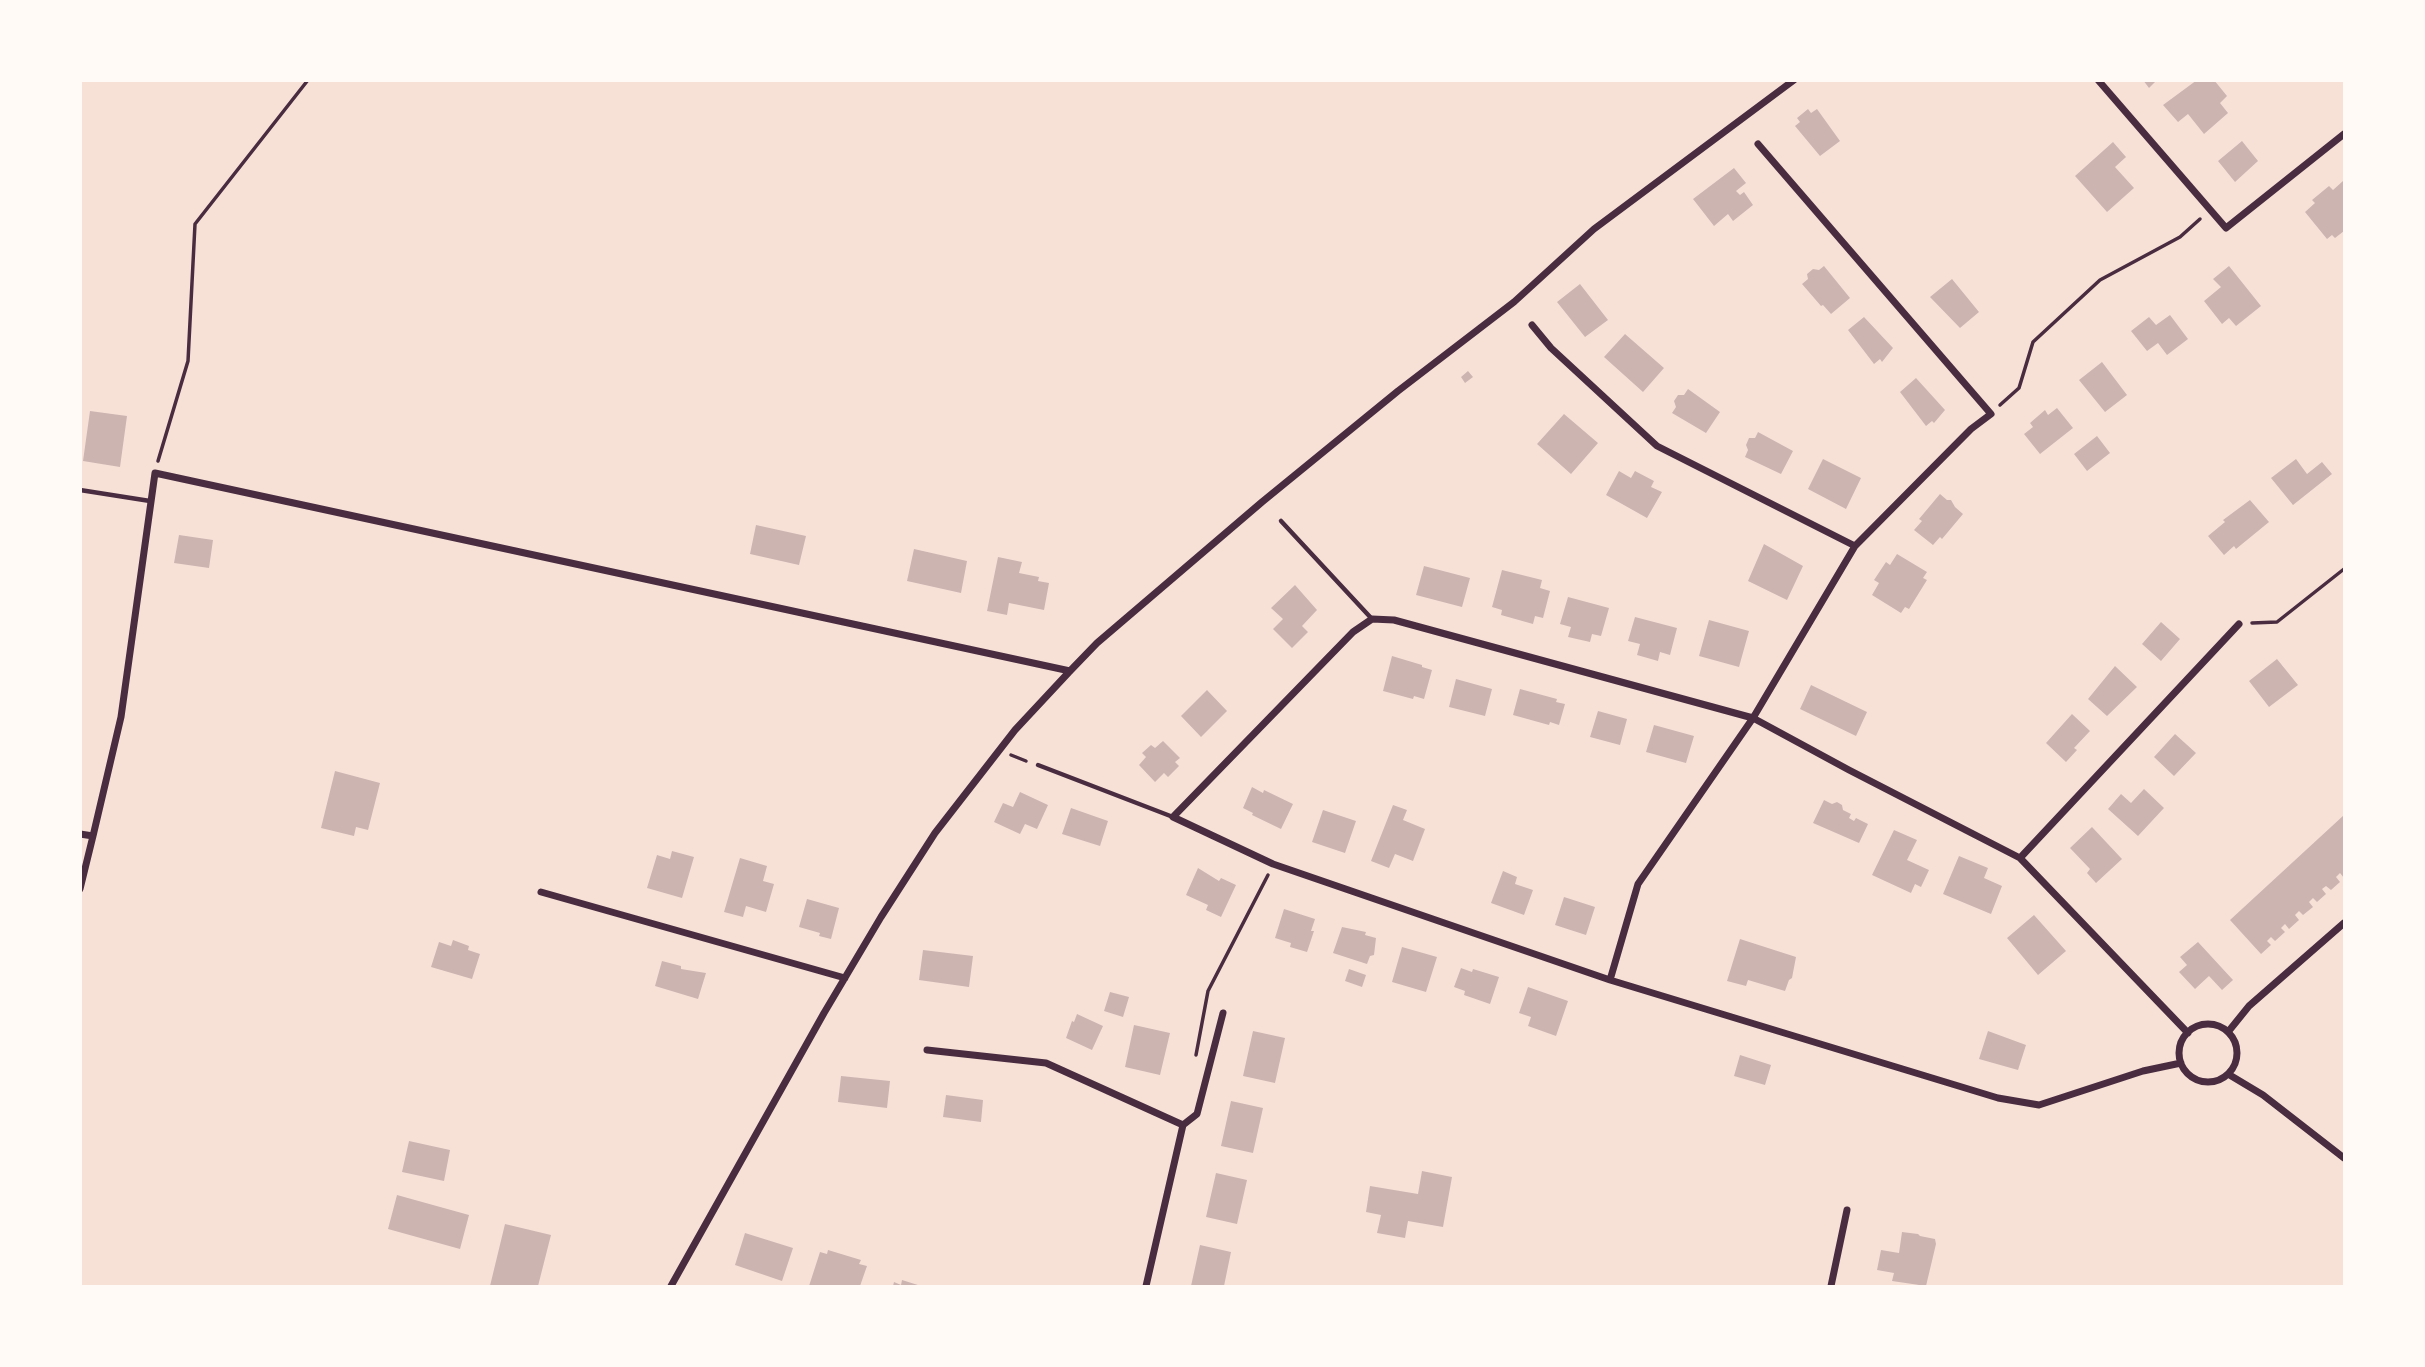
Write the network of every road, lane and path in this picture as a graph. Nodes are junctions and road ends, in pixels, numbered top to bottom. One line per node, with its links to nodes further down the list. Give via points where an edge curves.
1 (308, 80): 9 (path, via 195,224 188,361)
2 (1794, 80): 17 (street, via 1594,229 1514,302 1262,502)
3 (2098, 80): 6 (street)
4 (2344, 134): 6 (street, via 2226,228)
5 (1758, 144): 8 (street)
6 (2210, 211): 8 (path, via 2180,237 2100,280 2033,342 2019,388)
7 (1532, 325): 13 (street, via 1657,446)
8 (1991, 414): 13 (street)
9 (155, 472): 11 (street); 17 (street)
10 (80, 490): 11 (lane)
11 (150, 501): 23 (street, via 121,717)
12 (1281, 521): 15 (lane)
13 (1855, 546): 18 (street)
14 (2344, 569): 16 (path, via 2277,622)
15 (1372, 619): 18 (street, via 1394,620); 21 (street, via 1353,632)
16 (2239, 624): 24 (street)
17 (1070, 671): 19 (street)
18 (1753, 718): 24 (street); 30 (street, via 1638,884)
19 (999, 750): 20 (path); 29 (street, via 935,833)
20 (1038, 765): 21 (lane)
21 (1173, 817): 25 (street)
22 (80, 834): 23 (street)
23 (93, 836): 26 (street)
24 (2020, 858): 32 (street)
25 (1273, 864): 30 (street); 35 (path, via 1208,991)
26 (80, 889)
27 (541, 892): 29 (street)
28 (2344, 923): 33 (street, via 2249,1006)
29 (845, 978): 41 (street)
30 (1610, 979): 36 (street, via 1998,1098 2039,1105 2143,1070)
31 (1223, 1013): 38 (street, via 1197,1114)
32 (2188, 1032): 33 (street, via 2213,1024); 36 (street, via 2180,1047)
33 (2228, 1032): 37 (street, via 2237,1049)
34 (927, 1050): 38 (street, via 1046,1063)
35 (1196, 1058)
36 (2181, 1063): 37 (street, via 2202,1081)
37 (2228, 1074): 39 (street, via 2263,1095)
38 (1183, 1125): 42 (street)
39 (2344, 1158)
40 (1847, 1210): 43 (street)
41 (671, 1286)
42 (1146, 1286)
43 (1831, 1286)

